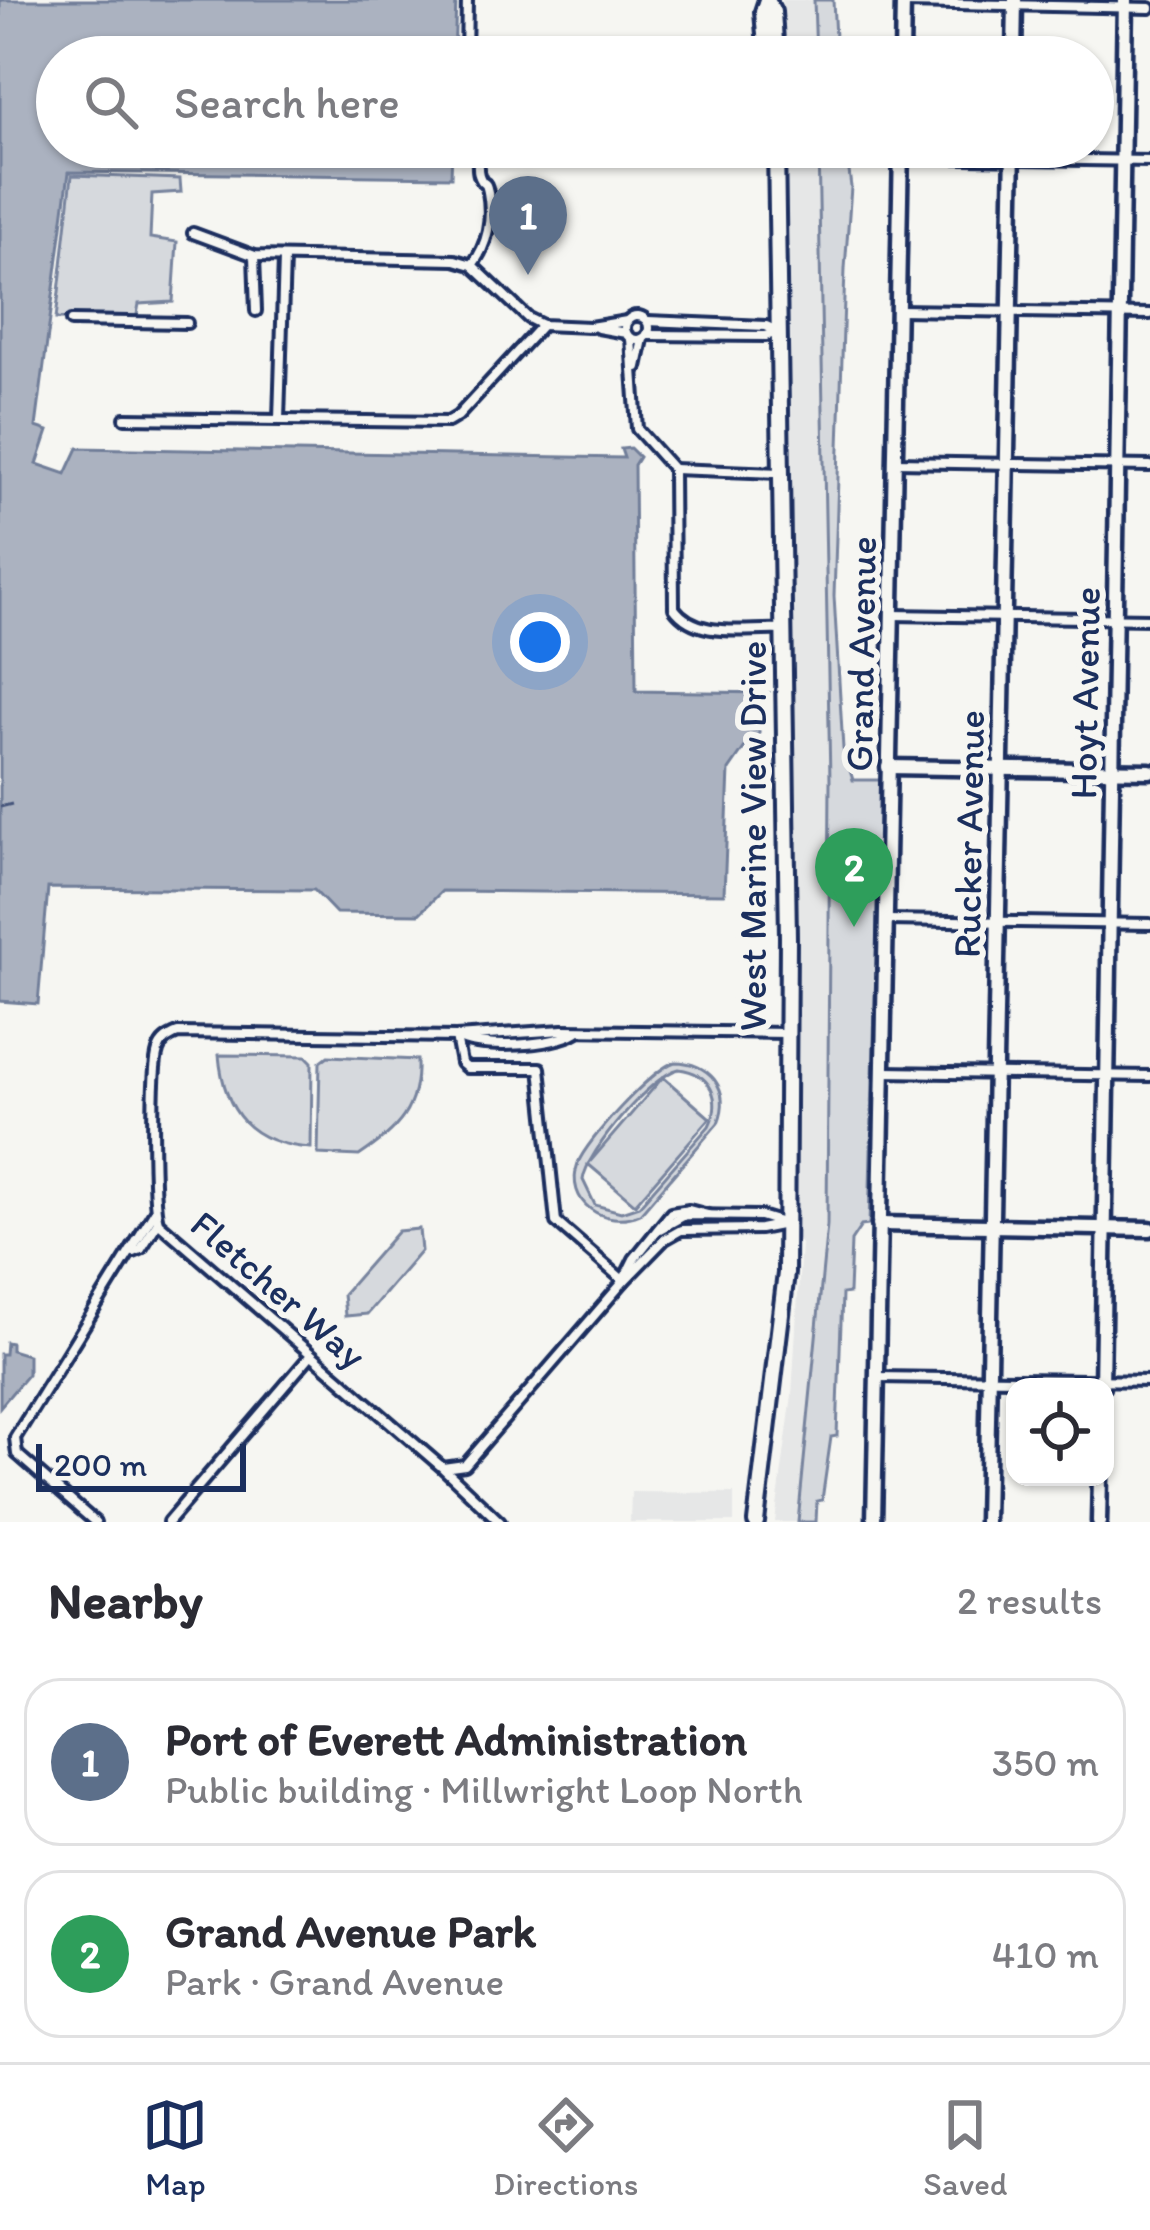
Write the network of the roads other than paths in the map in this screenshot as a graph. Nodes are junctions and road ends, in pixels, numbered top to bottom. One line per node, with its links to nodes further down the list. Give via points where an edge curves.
1 (466, 0): 7 (street)
2 (767, 0): 8 (main road); 9 (main road)
3 (903, 2): 4 (street); 10 (street)
4 (1015, 3): 5 (street); 11 (street)
5 (1125, 4): 6 (street); 13 (street, Hoyt Avenue)
6 (1150, 8)
7 (466, 36)
8 (765, 36)
9 (775, 36)
10 (902, 36)
11 (1014, 36)
12 (1114, 159): 13 (street)
13 (1123, 160): 14 (street); 26 (street, Hoyt Avenue)
14 (1150, 161)
15 (478, 168): 22 (street, via 488,190 488,235)
16 (776, 168): 34 (main road, West Marine View Drive)
17 (900, 168): 24 (street, Grand Avenue)
18 (1013, 168): 25 (street, Rucker Avenue)
19 (193, 233): 20 (street)
20 (254, 256): 21 (street); 23 (street)
21 (284, 258): 22 (street); 39 (street)
22 (472, 265): 32 (street)
23 (256, 310)
24 (896, 310): 25 (street); 40 (street, Grand Avenue)
25 (1009, 312): 26 (street); 41 (street, Rucker Avenue)
26 (1120, 314): 27 (street); 42 (street, Hoyt Avenue)
27 (1150, 314)
28 (71, 321): 31 (street)
29 (627, 321): 30 (street); 33 (street); 35 (street)
30 (648, 321): 34 (street); 36 (street)
31 (187, 323)
32 (542, 325): 33 (street); 39 (street, via 448,422)
33 (590, 327): 35 (street)
34 (779, 332): 36 (street); 45 (main road, West Marine View Drive)
35 (628, 335): 36 (street); 37 (street)
36 (645, 337): 37 (street)
37 (635, 374): 44 (street, via 637,429)
38 (125, 418): 39 (street)
39 (279, 419)
40 (894, 462): 41 (street); 46 (street, Grand Avenue)
41 (1005, 465): 42 (street); 47 (street, Rucker Avenue)
42 (1117, 466): 43 (street); 48 (street, Hoyt Avenue)
43 (1150, 466)
44 (673, 470): 45 (street); 50 (street, via 674,608 700,628)
45 (781, 473): 50 (main road, West Marine View Drive)
46 (890, 614): 47 (street); 51 (street, Grand Avenue)
47 (1002, 616): 48 (street); 52 (street, Rucker Avenue)
48 (1115, 618): 49 (street); 53 (street, Hoyt Avenue)
49 (1150, 619)
50 (784, 631): 59 (main road, West Marine View Drive)
51 (888, 766): 52 (street); 55 (street, Grand Avenue)
52 (999, 768): 53 (street); 56 (street, Rucker Avenue)
53 (1112, 771): 54 (street); 57 (street, Hoyt Avenue)
54 (1150, 771)
55 (885, 920): 56 (street); 61 (street, Grand Avenue)
56 (997, 921): 57 (street); 62 (street, Rucker Avenue)
57 (1110, 923): 58 (street); 63 (street, Hoyt Avenue)
58 (1150, 924)
59 (787, 1033): 60 (street); 66 (main road, West Marine View Drive)
60 (456, 1036): 65 (street, Fletcher Way, via 171,1035 156,1057); 71 (street, via 467,1068 540,1068 556,1222)
61 (882, 1072): 62 (street); 67 (street, Grand Avenue)
62 (994, 1073): 63 (street); 68 (street, Rucker Avenue)
63 (1107, 1076): 64 (street); 69 (street, Hoyt Avenue)
64 (1150, 1076)
65 (157, 1216): 72 (street, Fletcher Way); 81 (street, via 15,1438 17,1454)
66 (785, 1224): 71 (street, via 674,1232); 71 (street, via 679,1210 664,1219); 84 (main road, West Marine View Drive)
67 (879, 1224): 68 (street); 73 (street, Grand Avenue)
68 (992, 1227): 69 (street); 74 (street, Rucker Avenue)
69 (1104, 1228): 70 (street); 75 (street, Hoyt Avenue)
70 (1150, 1229)
71 (624, 1281): 79 (street, via 465,1465)
72 (310, 1357): 79 (street, Fletcher Way); 82 (street)
73 (877, 1377): 74 (street); 85 (street, Grand Avenue)
74 (989, 1378): 76 (street); 86 (street, Rucker Avenue)
75 (1102, 1378)
76 (1006, 1379)
77 (1150, 1381): 78 (street)
78 (1114, 1383)
79 (442, 1468): 83 (street, Fletcher Way)
80 (1100, 1486): 87 (street)
81 (94, 1522)
82 (168, 1522)
83 (500, 1522)
84 (756, 1522)
85 (874, 1522)
86 (986, 1522)
87 (1099, 1522)

